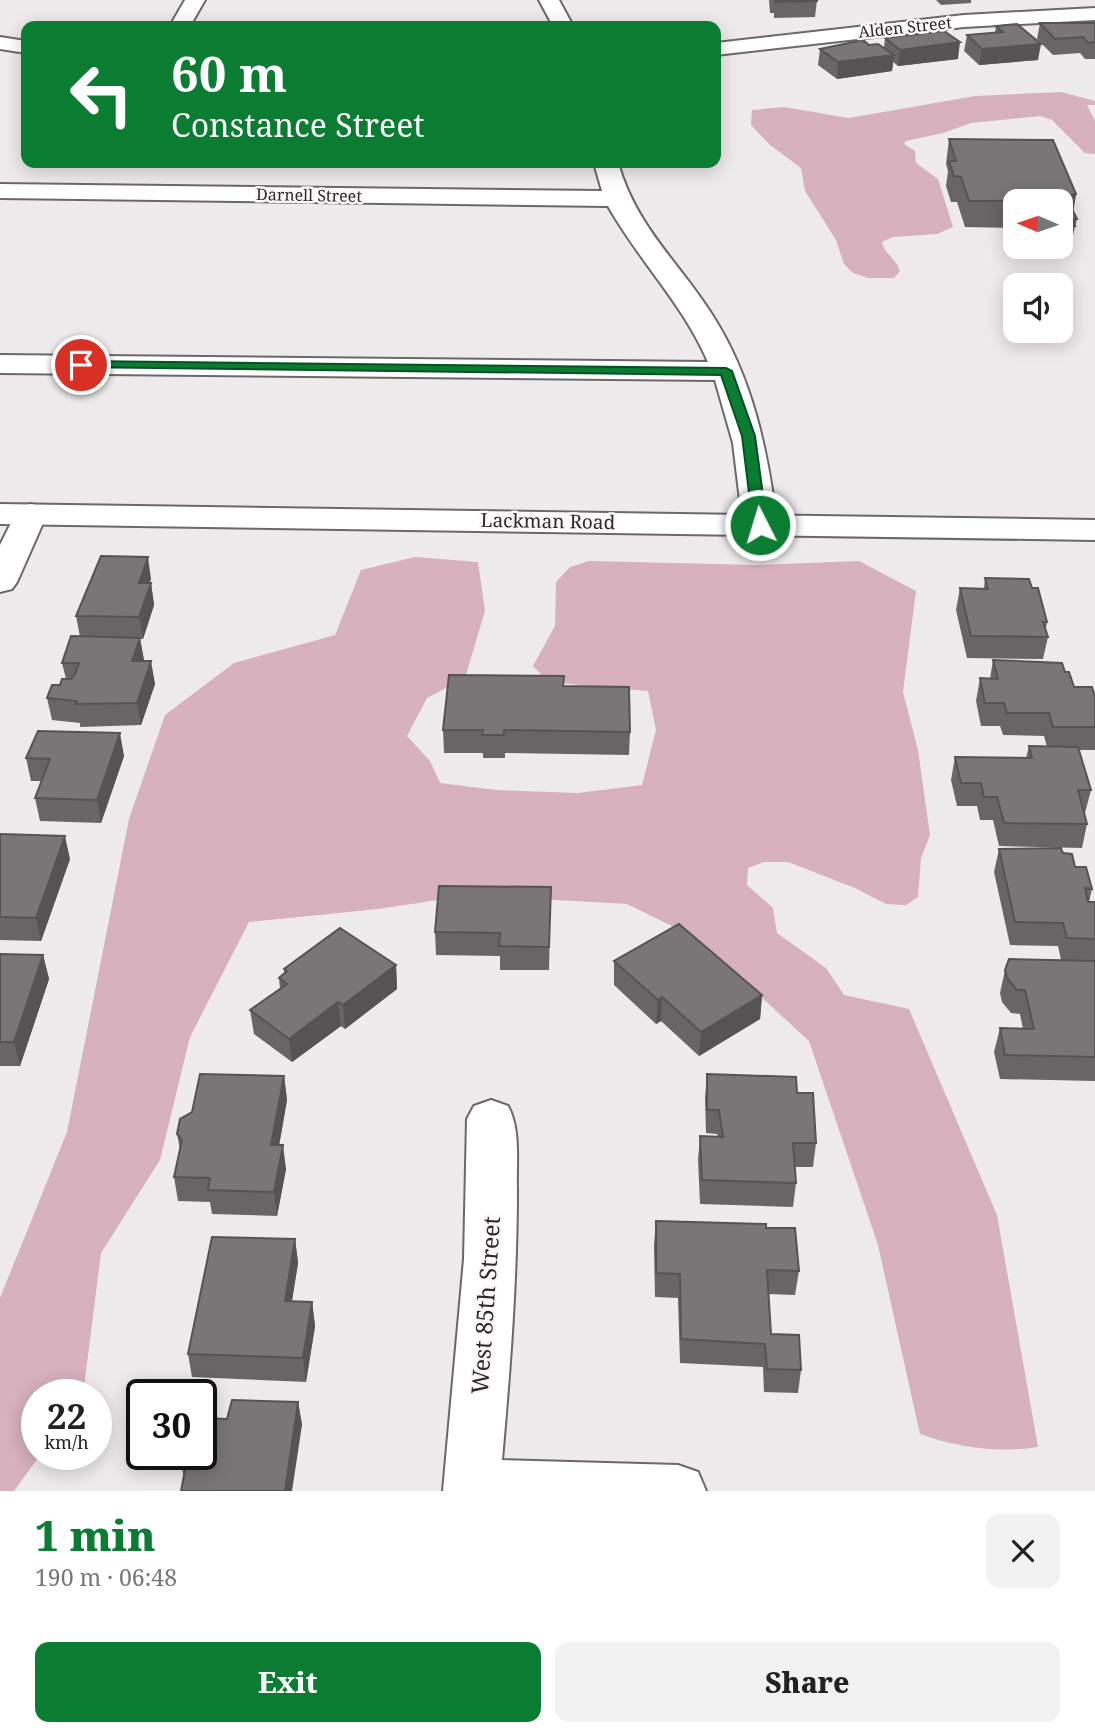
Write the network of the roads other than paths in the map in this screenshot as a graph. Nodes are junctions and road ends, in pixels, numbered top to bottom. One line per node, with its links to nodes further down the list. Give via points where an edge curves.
1 (195, 0): 5 (street)
2 (549, 0): 6 (street)
3 (881, 7): 7 (street)
4 (1095, 14): 7 (street, Alden Street)
5 (183, 21)
6 (560, 21)
7 (904, 27): 10 (street, Alden Street)
8 (0, 43): 9 (street)
9 (21, 46)
10 (721, 48)
11 (608, 168): 13 (street)
12 (0, 191): 13 (street, Darnell Street)
13 (619, 199): 15 (street, via 638,234 700,317)
14 (0, 364): 15 (street)
15 (726, 371): 17 (street, via 749,436)
16 (15, 514): 17 (street, Lackman Road); 19 (street)
17 (760, 525): 18 (street, Lackman Road)
18 (1095, 530)
19 (0, 582)
20 (491, 1119): 21 (street, West 85th Street, via 490,1269)
21 (471, 1488): 22 (street)
22 (678, 1491)

